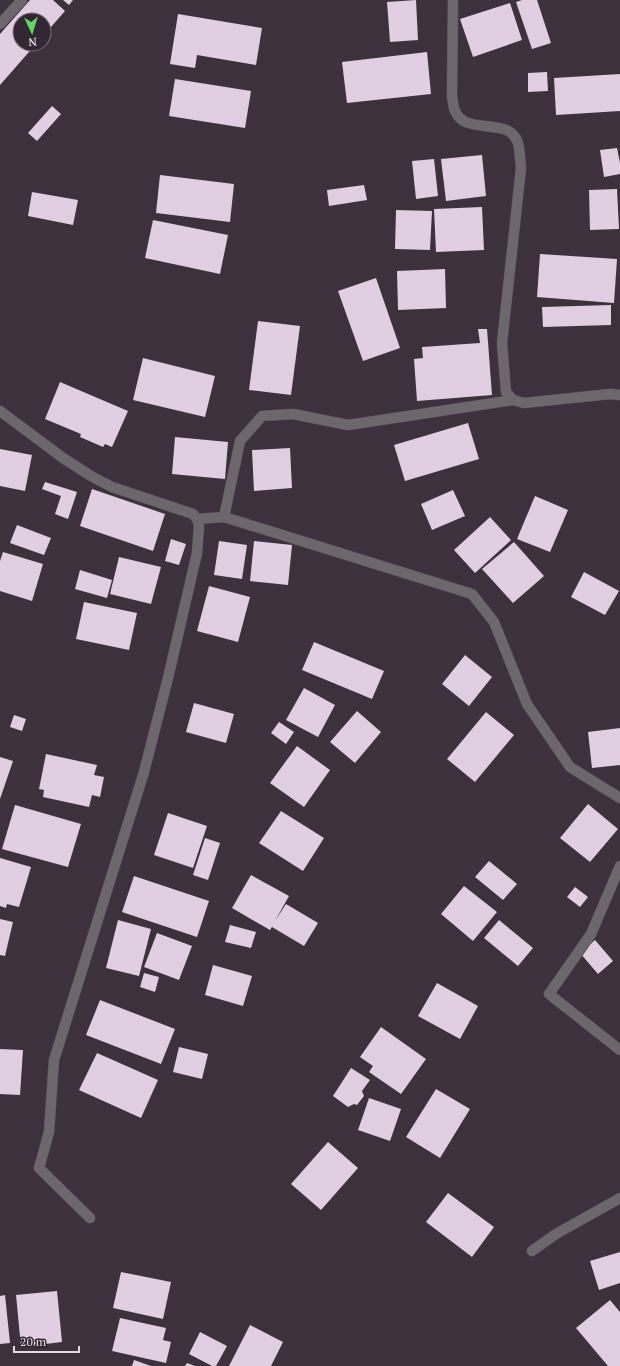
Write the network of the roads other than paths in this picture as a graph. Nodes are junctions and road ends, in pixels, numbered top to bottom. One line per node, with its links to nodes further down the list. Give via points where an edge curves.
1 (22, 0): 3 (street)
2 (453, 0): 5 (street, via 454,111 461,120 474,125 504,128 518,142 521,168 502,343 506,392)
3 (0, 24)
4 (620, 395): 5 (street, via 524,403)
5 (513, 400): 7 (street, via 348,425 293,414 262,416 240,441)
6 (0, 411): 8 (street, via 91,476 112,487 193,514)
7 (224, 517): 8 (street); 9 (street, via 472,594 494,622 527,704 570,767)
8 (197, 518): 13 (street, via 197,553 144,772 54,1060 49,1132 39,1168)
9 (620, 798)
10 (620, 866): 11 (street, via 591,934 549,994)
11 (620, 1050)
12 (620, 1198): 14 (street, via 556,1234)
13 (90, 1218)
14 (532, 1251)

